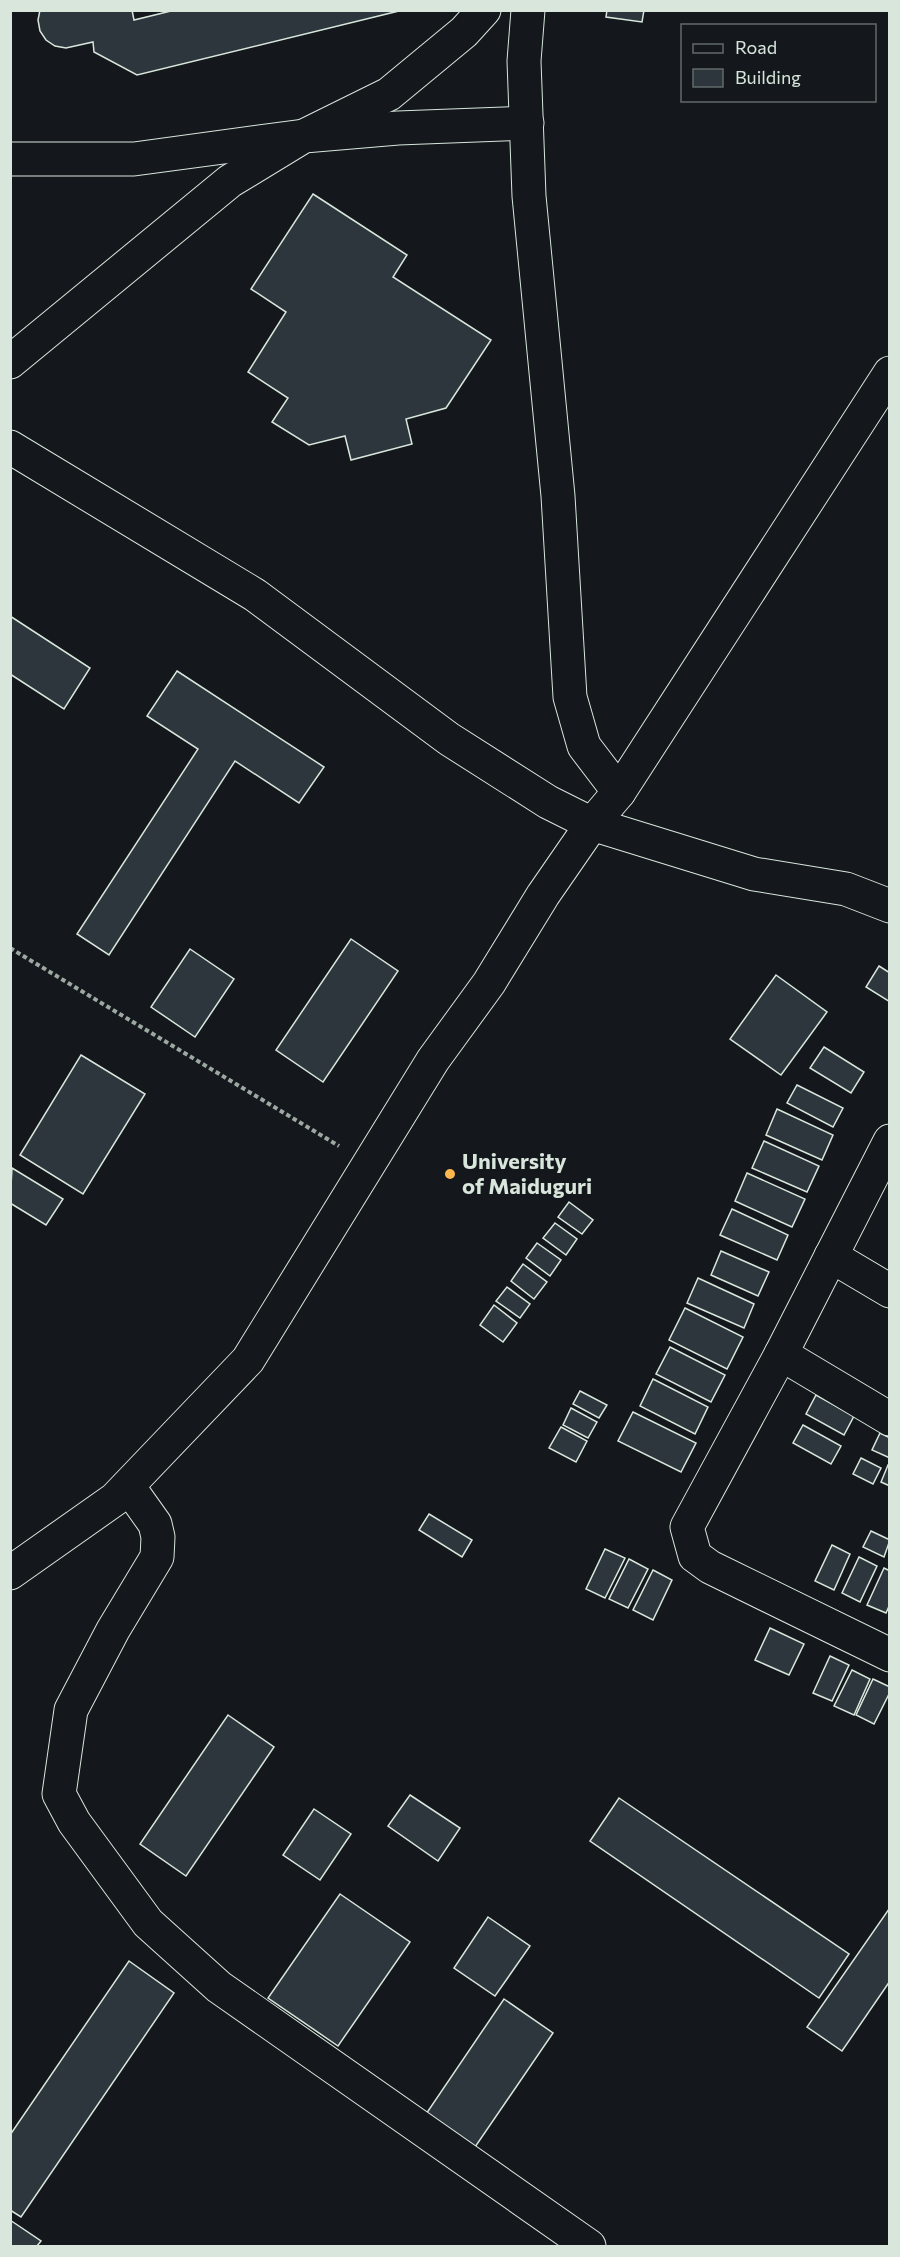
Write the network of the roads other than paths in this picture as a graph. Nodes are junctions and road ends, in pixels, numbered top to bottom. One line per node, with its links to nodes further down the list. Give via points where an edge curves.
1 (484, 10): 4 (street, via 465,32 389,94)
2 (528, 10): 3 (street, via 524,62)
3 (527, 123): 4 (street); 9 (street, via 530,196 558,496 570,697 584,746)
4 (304, 136): 5 (street, via 134,159); 6 (street, via 230,181)
5 (10, 159)
6 (10, 362)
7 (890, 373): 9 (street)
8 (13, 446): 10 (street, via 255,596 449,739 548,802)
9 (619, 792): 10 (street)
10 (592, 824): 11 (street, via 754,874 846,889); 17 (street, via 489,983 433,1060 248,1360)
11 (890, 906)
12 (890, 1141): 13 (street)
13 (831, 1256): 14 (street); 15 (street)
14 (890, 1291)
15 (781, 1354): 16 (street); 19 (street, via 687,1527 695,1556 710,1567)
16 (890, 1419)
17 (128, 1486): 18 (street); 20 (street, via 155,1524 156,1557 112,1630 71,1710 59,1794 74,1822 148,1923 219,1987)
18 (10, 1573)
19 (890, 1655)
20 (589, 2247)

